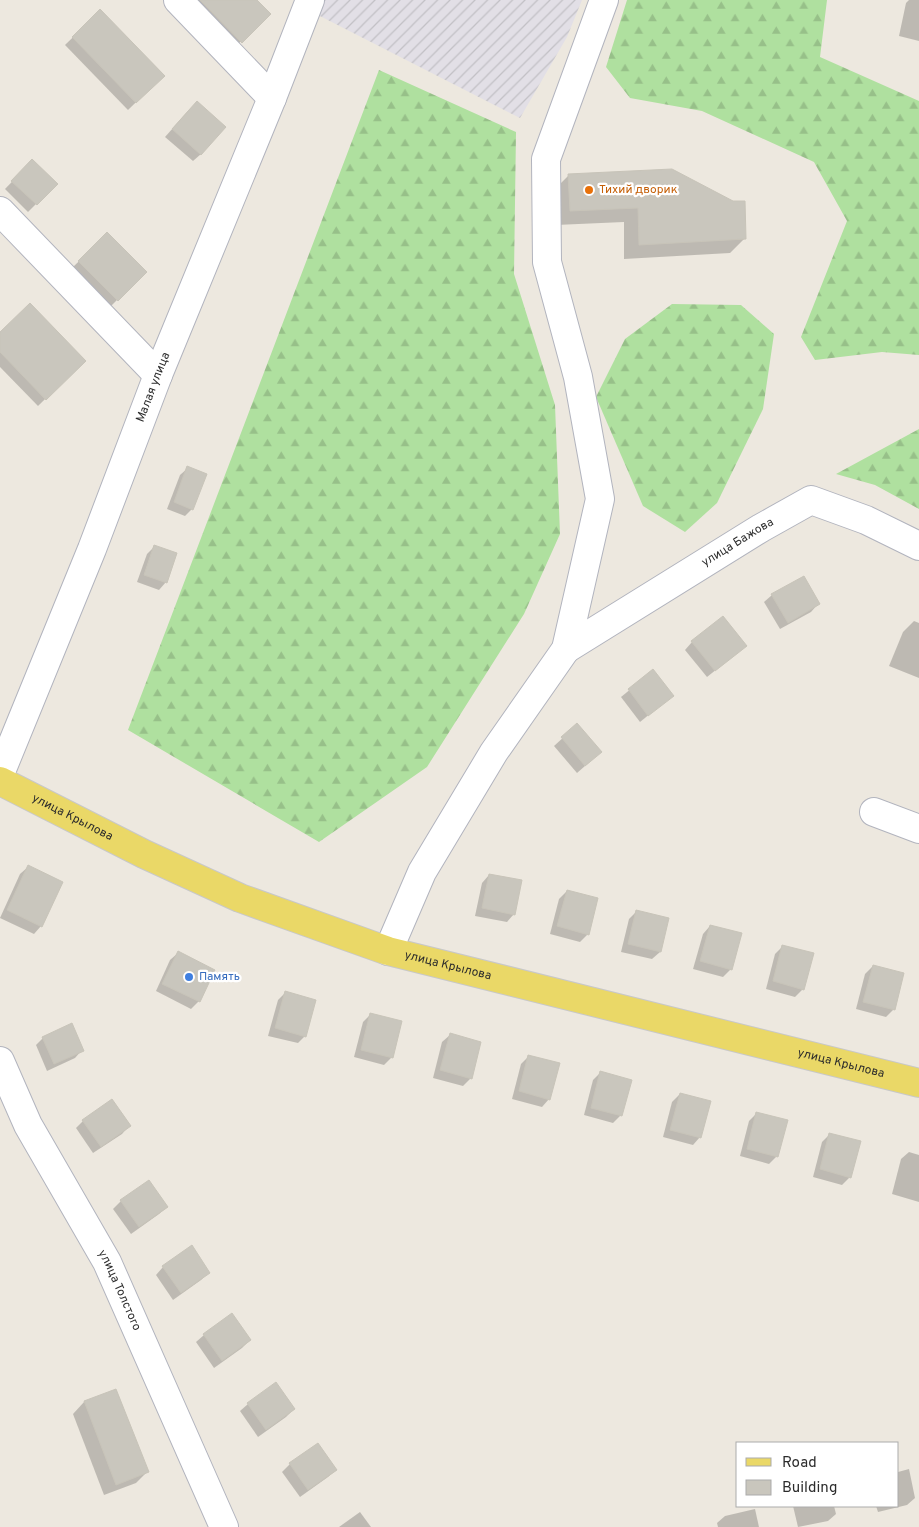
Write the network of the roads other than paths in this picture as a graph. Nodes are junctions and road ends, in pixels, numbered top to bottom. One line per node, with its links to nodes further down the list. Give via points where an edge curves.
1 (178, 0): 4 (street)
2 (310, 0): 4 (street, Малая улица)
3 (604, 0): 8 (street, via 546,159 547,262 578,377 600,499)
4 (272, 98): 6 (street, Малая улица)
5 (0, 211): 6 (street)
6 (158, 375): 9 (street, Малая улица, via 92,549)
7 (919, 546): 8 (street, улица Бажова, via 866,520 811,500)
8 (566, 649): 13 (street, via 494,752 427,863)
9 (0, 774)
10 (0, 781): 13 (main road, улица Крылова, via 144,854 240,898)
11 (874, 812): 12 (street)
12 (919, 829)
13 (388, 951): 15 (main road, улица Крылова)
14 (0, 1061): 16 (street, улица Толстого, via 28,1125 107,1262)
15 (919, 1083)
16 (224, 1527)

